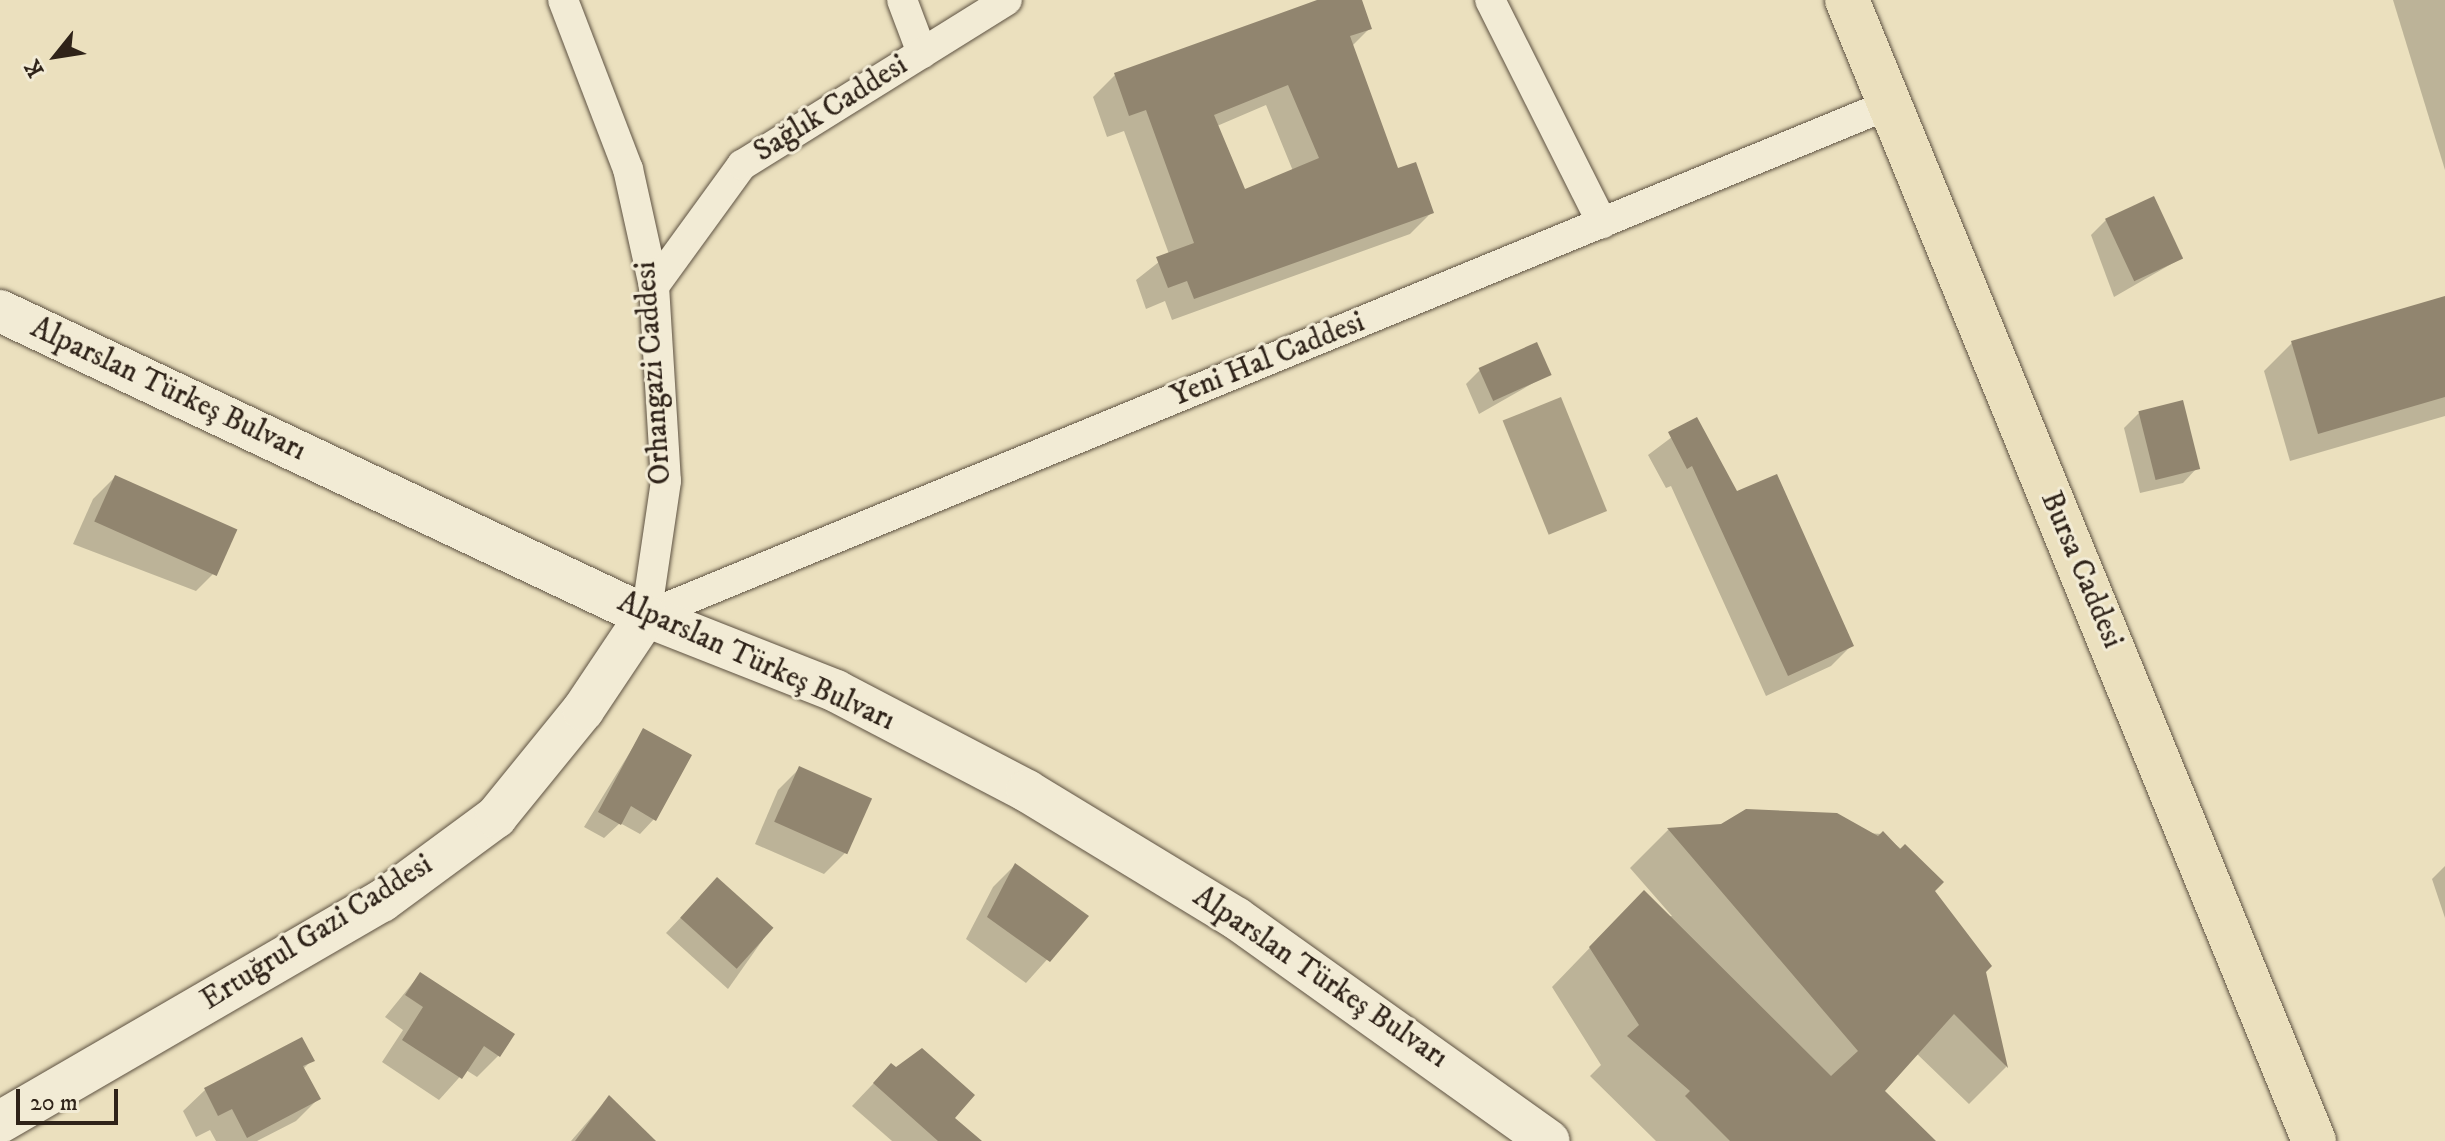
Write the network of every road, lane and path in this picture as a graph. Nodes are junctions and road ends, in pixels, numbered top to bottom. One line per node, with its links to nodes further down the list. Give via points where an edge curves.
1 (563, 0): 9 (street, Orhangazi Caddesi, via 628,169)
2 (902, 0): 6 (street)
3 (1007, 0): 6 (street, Sağlık Caddesi)
4 (1490, 0): 8 (street)
5 (1847, 0): 7 (main road, Bursa Caddesi)
6 (922, 53): 9 (street, Sağlık Caddesi, via 742,165)
7 (1890, 104): 8 (street, Yeni Hal Caddesi); 14 (main road, Bursa Caddesi)
8 (1602, 223): 11 (street, Yeni Hal Caddesi)
9 (654, 286): 11 (street, Orhangazi Caddesi, via 666,481)
10 (0, 311): 11 (main road, Alparslan Türkeş Bulvarı)
11 (646, 616): 12 (main road, Ertuğrul Gazi Caddesi, via 583,710 496,817 382,901); 13 (main road, Alparslan Türkeş Bulvarı, via 836,691 1027,791 1236,918)
12 (0, 1122)
13 (1549, 1141)
14 (2314, 1141)

